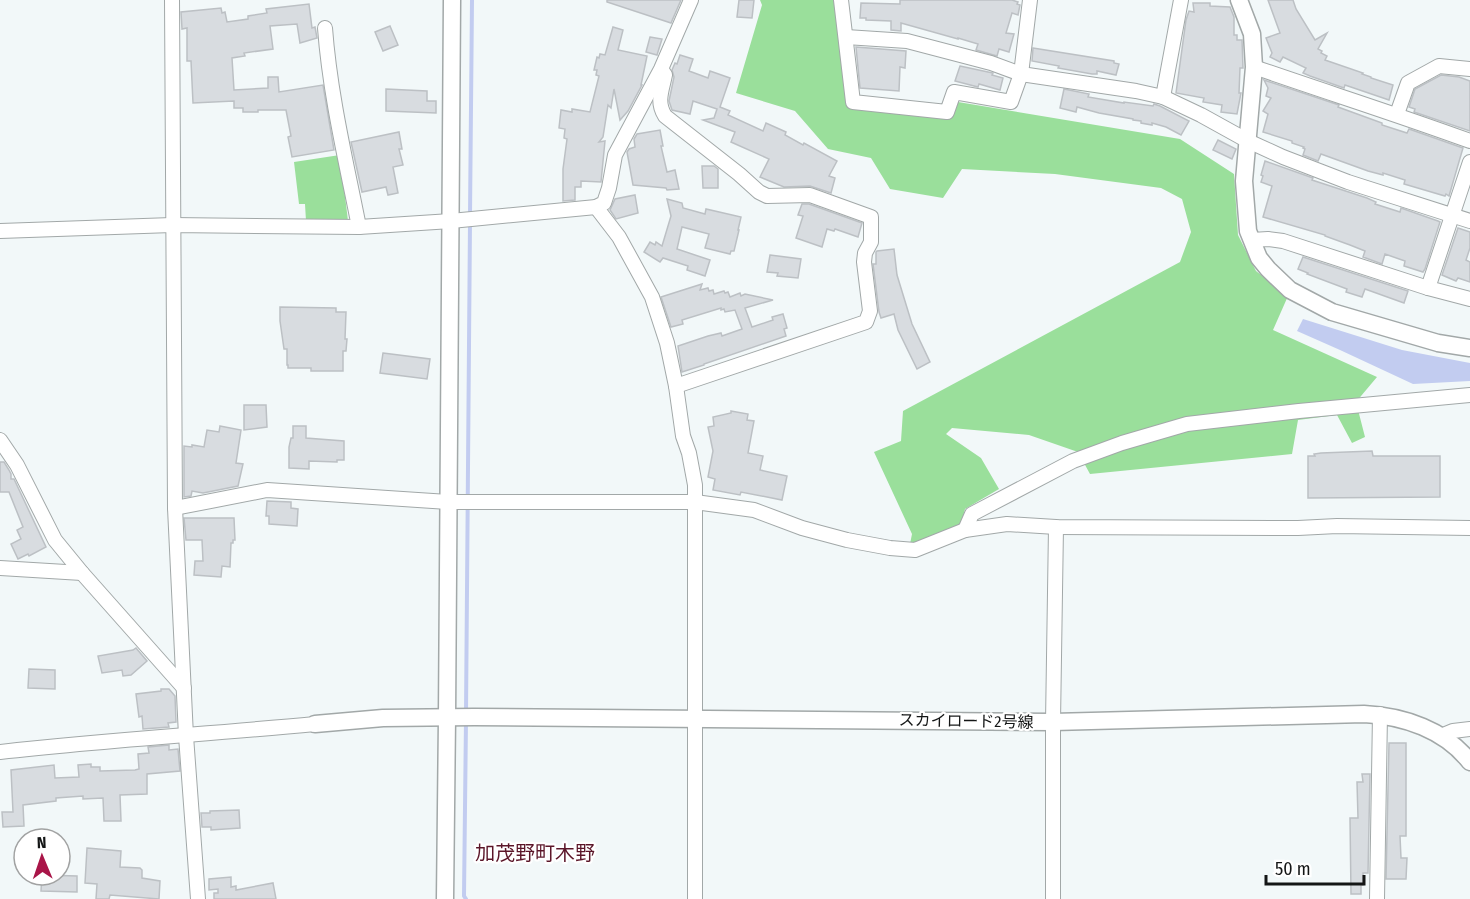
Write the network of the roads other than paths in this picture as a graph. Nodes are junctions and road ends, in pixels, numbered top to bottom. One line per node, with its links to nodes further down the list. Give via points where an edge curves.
1 (172, 0): 23 (street)
2 (452, 0): 21 (street)
3 (691, 0): 11 (street)
4 (841, 0): 9 (street)
5 (1030, 0): 13 (street)
6 (1181, 0): 14 (street)
7 (1239, 0): 10 (street, via 1252,34)
8 (325, 27): 24 (street, via 327,58)
9 (846, 37): 13 (street, via 907,41); 13 (street, via 853,102 947,112 954,92 1011,102)
10 (1254, 67): 15 (street); 16 (street)
11 (662, 69): 19 (street, via 615,155 604,203); 30 (street, via 665,75 660,108 665,116 759,192 767,196 810,195 871,217 871,242 864,262 870,311 866,322)
12 (1470, 69): 15 (street, via 1439,66 1408,83)
13 (1021, 74): 14 (street)
14 (1163, 97): 16 (street)
15 (1397, 114): 17 (street)
16 (1248, 141): 20 (street, via 1348,182); 26 (street, via 1245,181)
17 (1470, 141)
18 (1470, 162): 20 (street)
19 (596, 207): 21 (street); 30 (street, via 619,237 652,297)
20 (1451, 215): 22 (street); 27 (street)
21 (464, 220): 24 (street); 33 (street)
22 (1470, 221)
23 (172, 225): 24 (street); 25 (street); 35 (street)
24 (359, 227)
25 (0, 231)
26 (1252, 240): 27 (street, via 1283,241); 29 (street, via 1259,258 1290,290 1332,312 1438,343)
27 (1428, 288): 28 (street)
28 (1470, 299)
29 (1470, 348)
30 (676, 386): 34 (street)
31 (1470, 395): 38 (street, via 1187,424 1073,461 972,514)
32 (0, 440): 40 (street, via 55,540)
33 (460, 502): 34 (street); 35 (street, via 267,490); 43 (street)
34 (695, 502): 38 (street, via 754,510 802,528 890,548 915,550); 44 (street)
35 (175, 508): 41 (street)
36 (1056, 527): 37 (street); 38 (street, via 1007,524); 45 (street)
37 (1470, 528)
38 (965, 530)
39 (0, 568): 40 (street)
40 (82, 573): 41 (street)
41 (184, 688): 48 (street)
42 (1380, 714): 45 (street, スカイロード2号線); 49 (street, スカイロード2号線); 56 (street)
43 (460, 718): 44 (street, スカイロード2号線); 46 (street, スカイロード2号線, via 382,718); 53 (street)
44 (695, 718): 45 (street, スカイロード2号線); 54 (street)
45 (1053, 722): 55 (street)
46 (315, 724): 48 (street)
47 (1470, 729): 49 (street)
48 (186, 736): 50 (street); 52 (street)
49 (1441, 736): 51 (street, スカイロード2号線)
50 (0, 753)
51 (1470, 762)
52 (198, 899)
53 (445, 899)
54 (694, 899)
55 (1053, 899)
56 (1377, 899)

